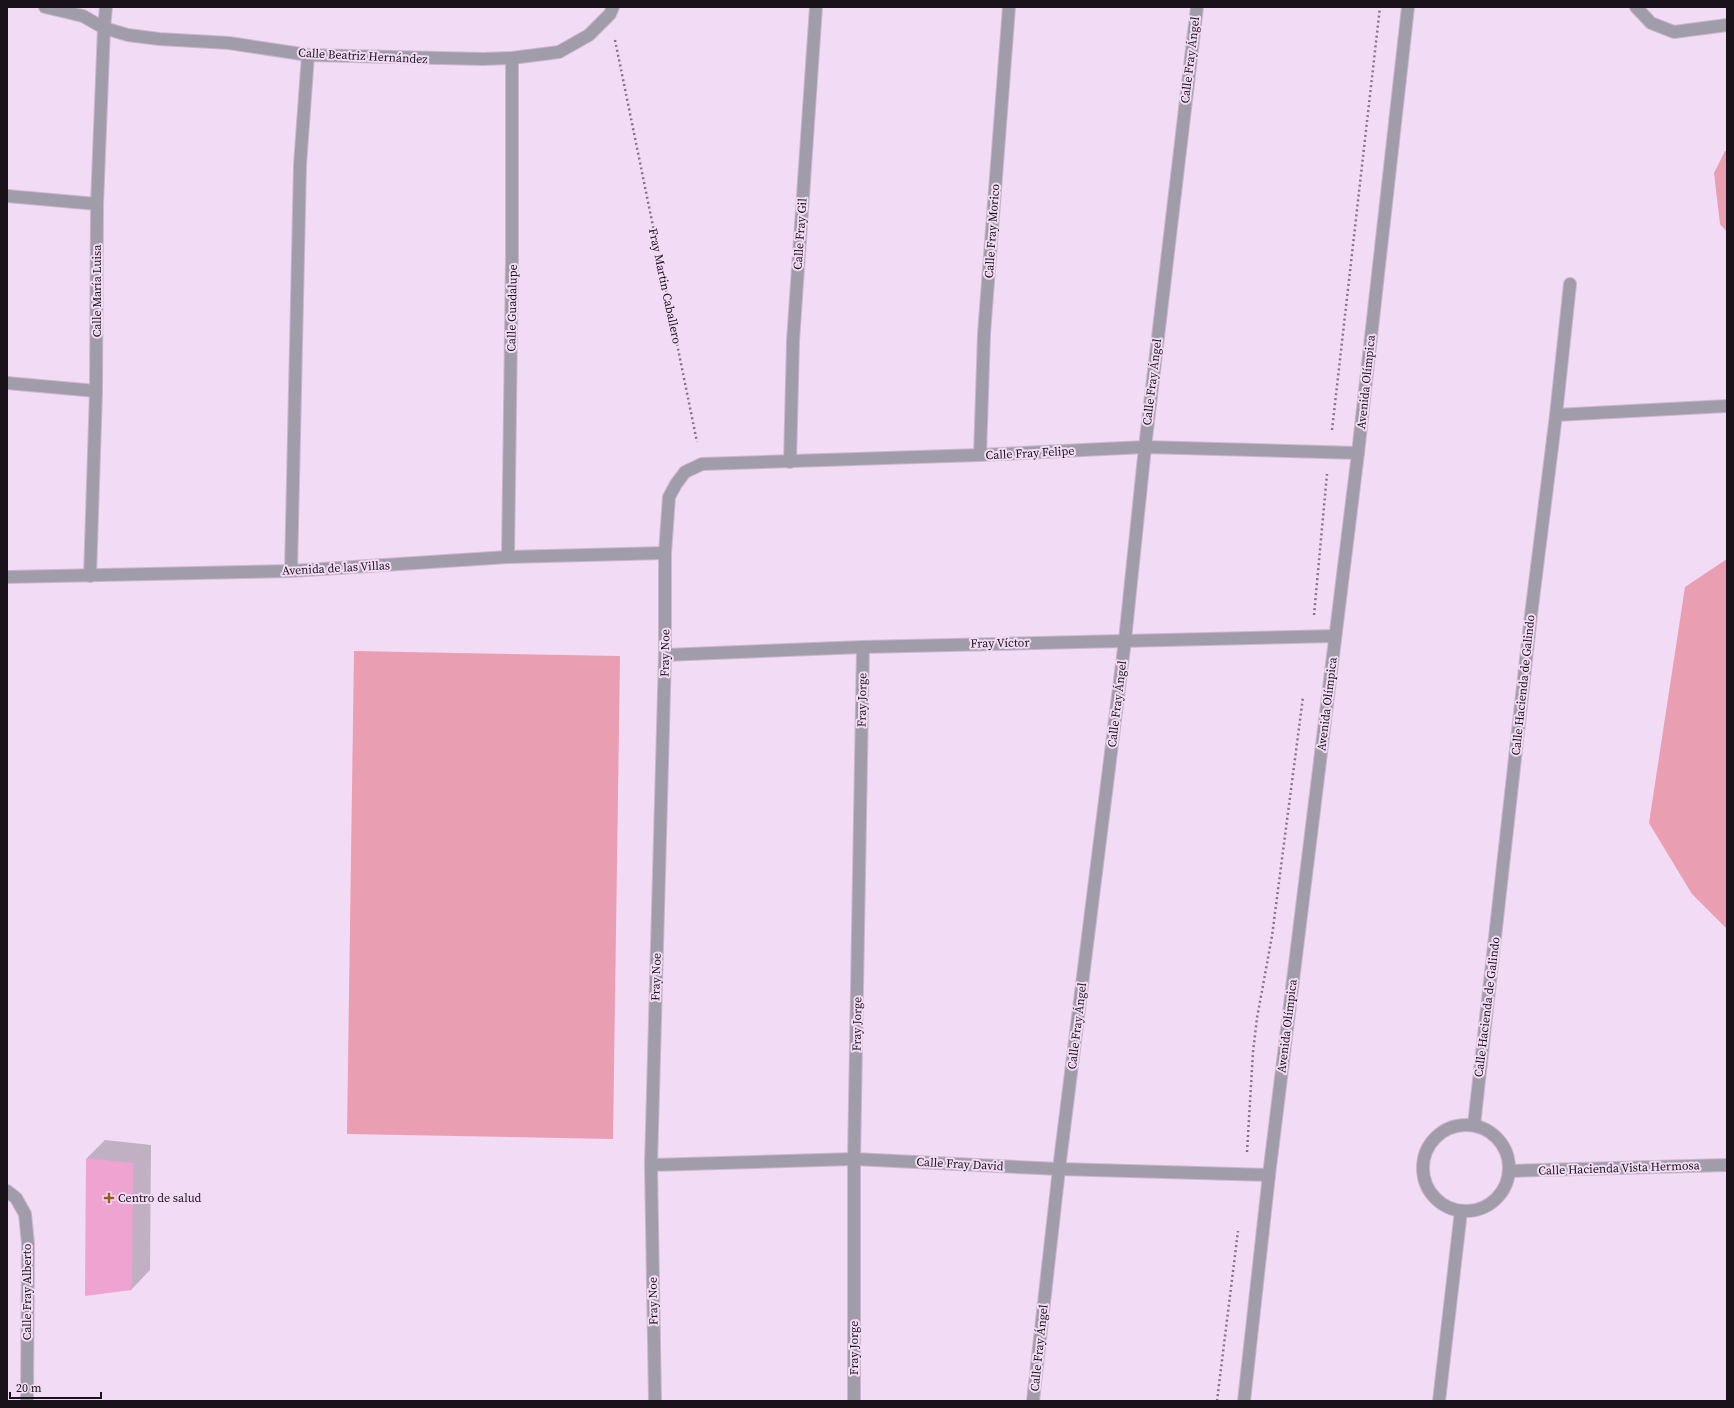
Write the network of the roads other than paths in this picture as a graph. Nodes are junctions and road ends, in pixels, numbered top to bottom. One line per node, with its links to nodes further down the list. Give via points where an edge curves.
1 (45, 7): 10 (street, Calle Beatriz Hernández, via 83,16)
2 (106, 7): 10 (street, Calle María Luisa)
3 (816, 7): 23 (street, Calle Fray Gil, via 793,341)
4 (1009, 7): 22 (street, Calle Fray Morico, via 984,334)
5 (1197, 7): 20 (street, Calle Fray Ángel)
6 (1408, 7): 21 (street, Avenida Olímpica)
7 (1636, 7): 9 (street, via 1651,23 1674,32)
8 (611, 10): 12 (street, Calle Beatriz Hernández, via 589,35 559,52)
9 (1727, 25)
10 (104, 28): 11 (street, Calle Beatriz Hernández, via 159,40 229,43); 14 (street, Calle María Luisa)
11 (308, 55): 12 (street, Calle Beatriz Hernández, via 427,59); 26 (street, via 300,165)
12 (512, 58): 25 (street, Calle Guadalupe)
13 (7, 196): 14 (street)
14 (97, 204): 17 (street, Calle María Luisa)
15 (1570, 284): 19 (street, Calle Hacienda de Galindo)
16 (7, 382): 17 (street)
17 (96, 391): 27 (street, Calle María Luisa)
18 (1727, 406): 19 (street)
19 (1556, 415): 33 (street, Calle Hacienda de Galindo)
20 (1145, 447): 21 (street, Calle Fray Felipe); 22 (street, Calle Fray Felipe); 30 (street, Calle Fray Ángel)
21 (1358, 453): 29 (street, Avenida Olímpica)
22 (980, 455): 23 (street, Calle Fray Felipe)
23 (790, 462): 24 (street, Calle Fray Felipe, via 702,464 685,472 669,497)
24 (665, 553): 25 (street, Avenida de las Villas); 32 (street, Fray Noe)
25 (508, 557): 26 (street, Avenida de las Villas)
26 (291, 571): 27 (street, Avenida de las Villas)
27 (90, 576): 28 (street, Avenida de las Villas)
28 (7, 577)
29 (1335, 636): 30 (street, Fray Víctor); 39 (street, Avenida Olímpica)
30 (1125, 640): 31 (street, Fray Víctor); 37 (street, Calle Fray Ángel)
31 (863, 647): 32 (street, Fray Víctor); 34 (street, Fray Jorge)
32 (665, 655): 35 (street, Fray Noe)
33 (1474, 1125): 38 (street, via 1496,1136 1504,1146); 41 (street, via 1446,1129 1435,1137 1427,1149 1423,1162 1423,1176 1437,1200 1448,1208)
34 (854, 1159): 35 (street, Calle Fray David); 37 (street, Calle Fray David); 44 (street, Fray Jorge)
35 (651, 1165): 43 (street, Fray Noe)
36 (1727, 1165): 38 (street, Calle Hacienda Vista Hermosa)
37 (1059, 1169): 39 (street, Calle Fray David); 45 (street, Calle Fray Ángel)
38 (1510, 1171): 41 (street, via 1507,1185 1499,1197 1488,1206 1475,1211)
39 (1269, 1175): 46 (street, Avenida Olímpica)
40 (7, 1191): 42 (street, Calle Fray Alberto, via 16,1198 25,1214 28,1244)
41 (1462, 1211): 47 (street)
42 (27, 1401)
43 (655, 1401)
44 (854, 1401)
45 (1033, 1401)
46 (1244, 1401)
47 (1439, 1401)

